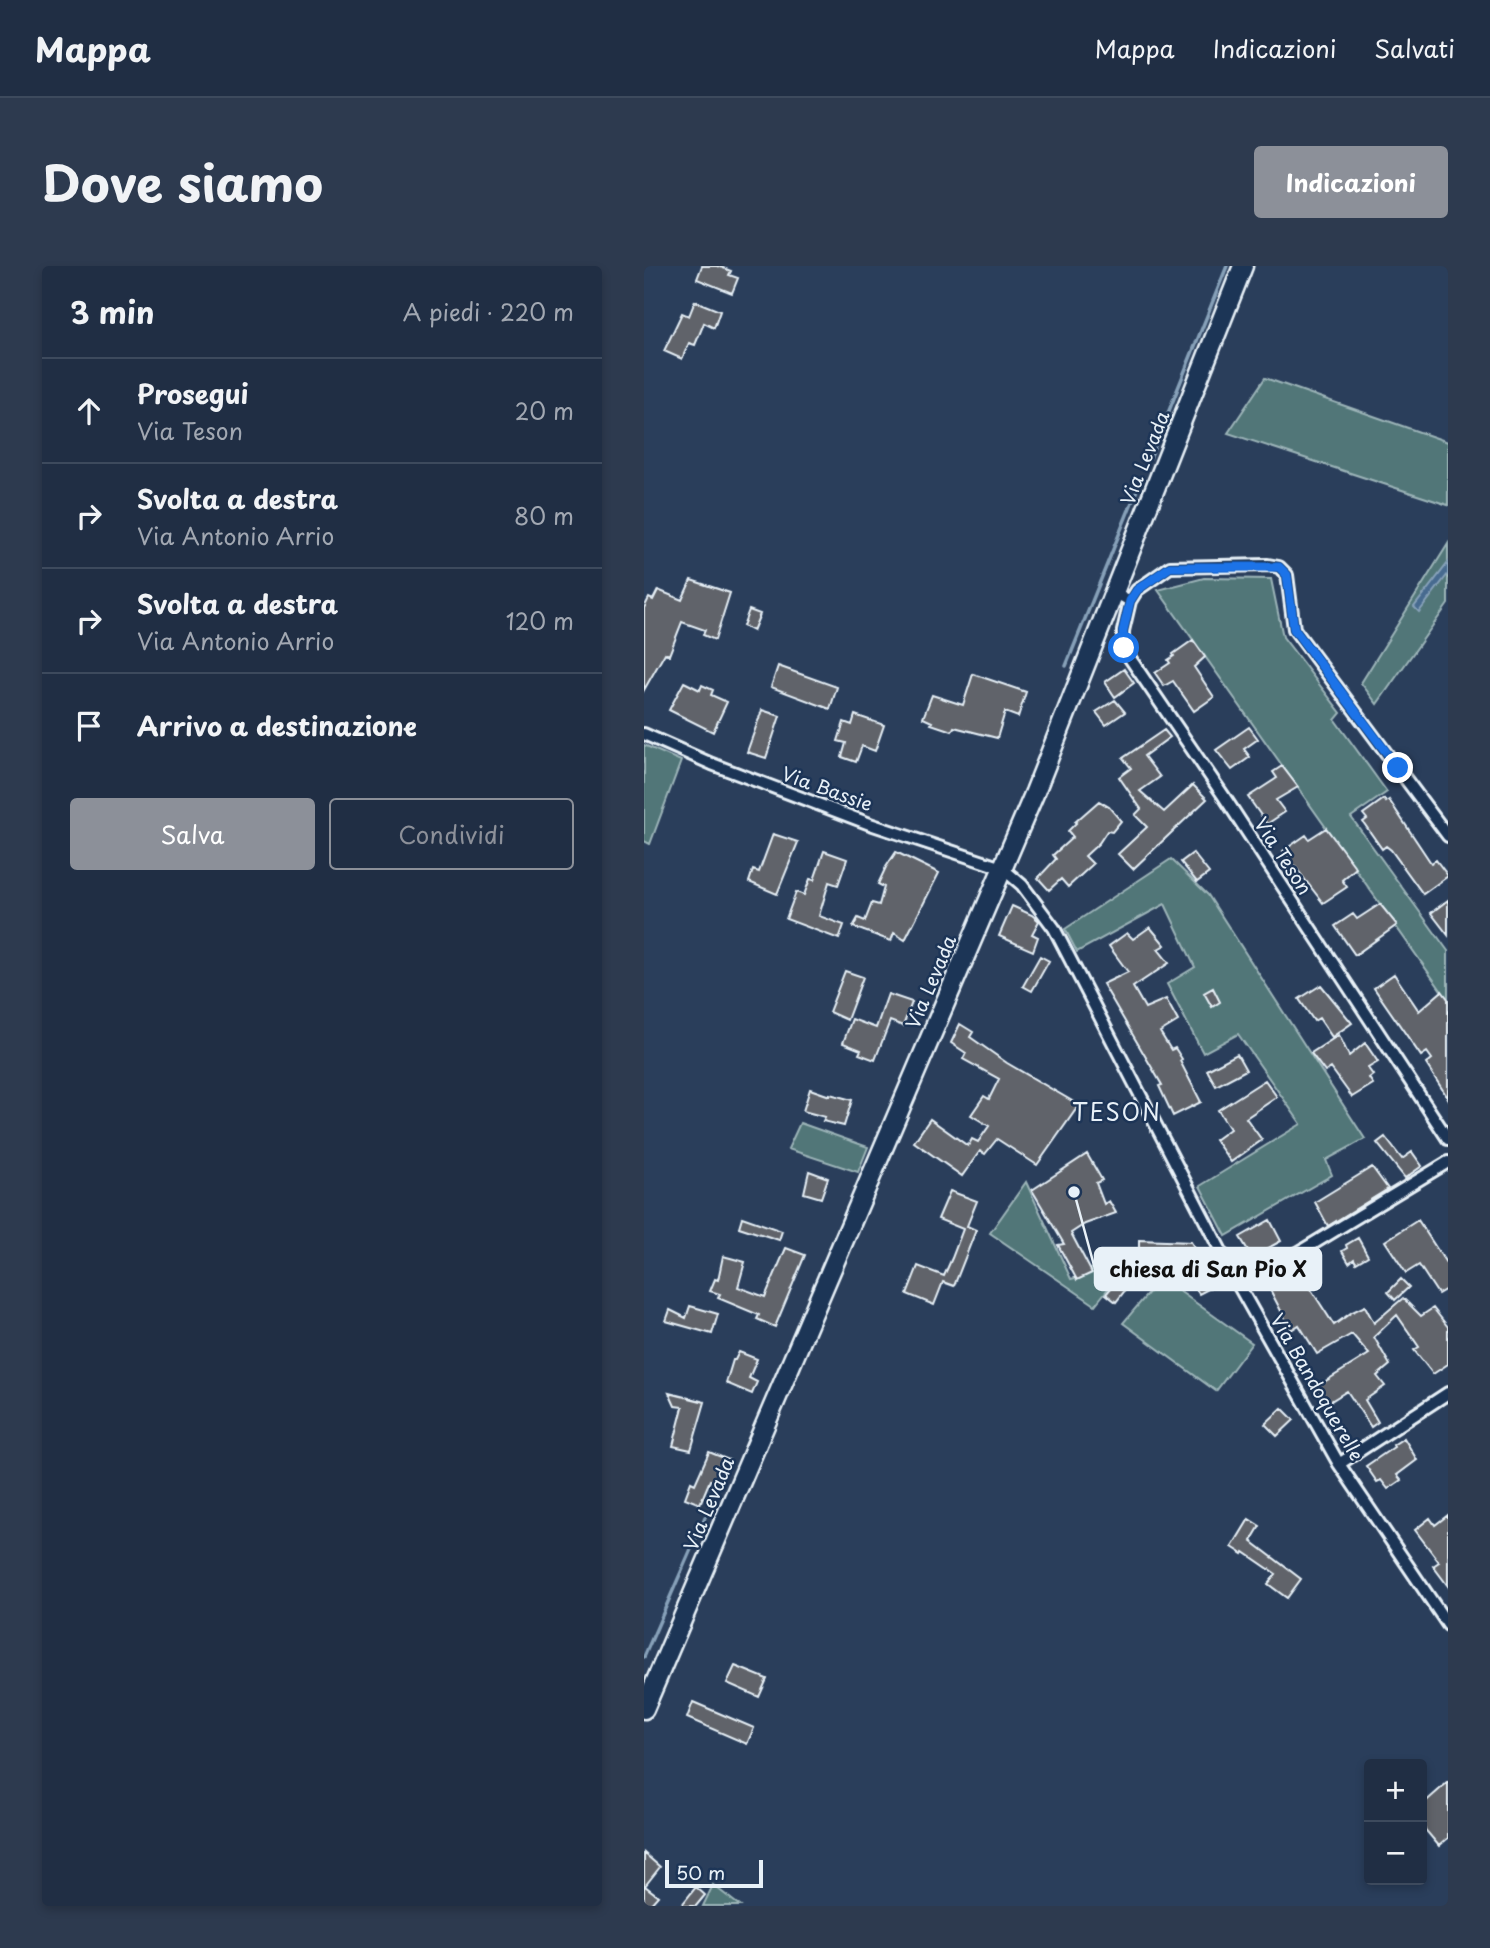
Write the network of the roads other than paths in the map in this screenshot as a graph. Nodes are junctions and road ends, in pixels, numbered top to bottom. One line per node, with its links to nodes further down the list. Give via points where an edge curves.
1 (1243, 266): 2 (main road, Via Levada)
2 (1122, 597): 4 (street, via 1170,567 1279,567 1287,575 1294,629); 5 (main road, Via Levada); 6 (street, Via Teson, via 1124,648)
3 (644, 734): 5 (street, Via Bassie, via 870,824)
4 (1448, 836)
5 (1002, 868): 8 (street, Via Bandoquerelle, via 1022,885 1054,928); 14 (main road, Via Levada)
6 (1448, 1139)
7 (1448, 1162): 8 (street)
8 (1241, 1288): 10 (street, Via Bandoquerelle)
9 (1448, 1392): 10 (street)
10 (1339, 1464): 12 (street, Via Bandoquerelle)
11 (1448, 1602): 12 (street)
12 (1437, 1609): 13 (street, Via Bandoquerelle)
13 (1448, 1625)
14 (644, 1709)

